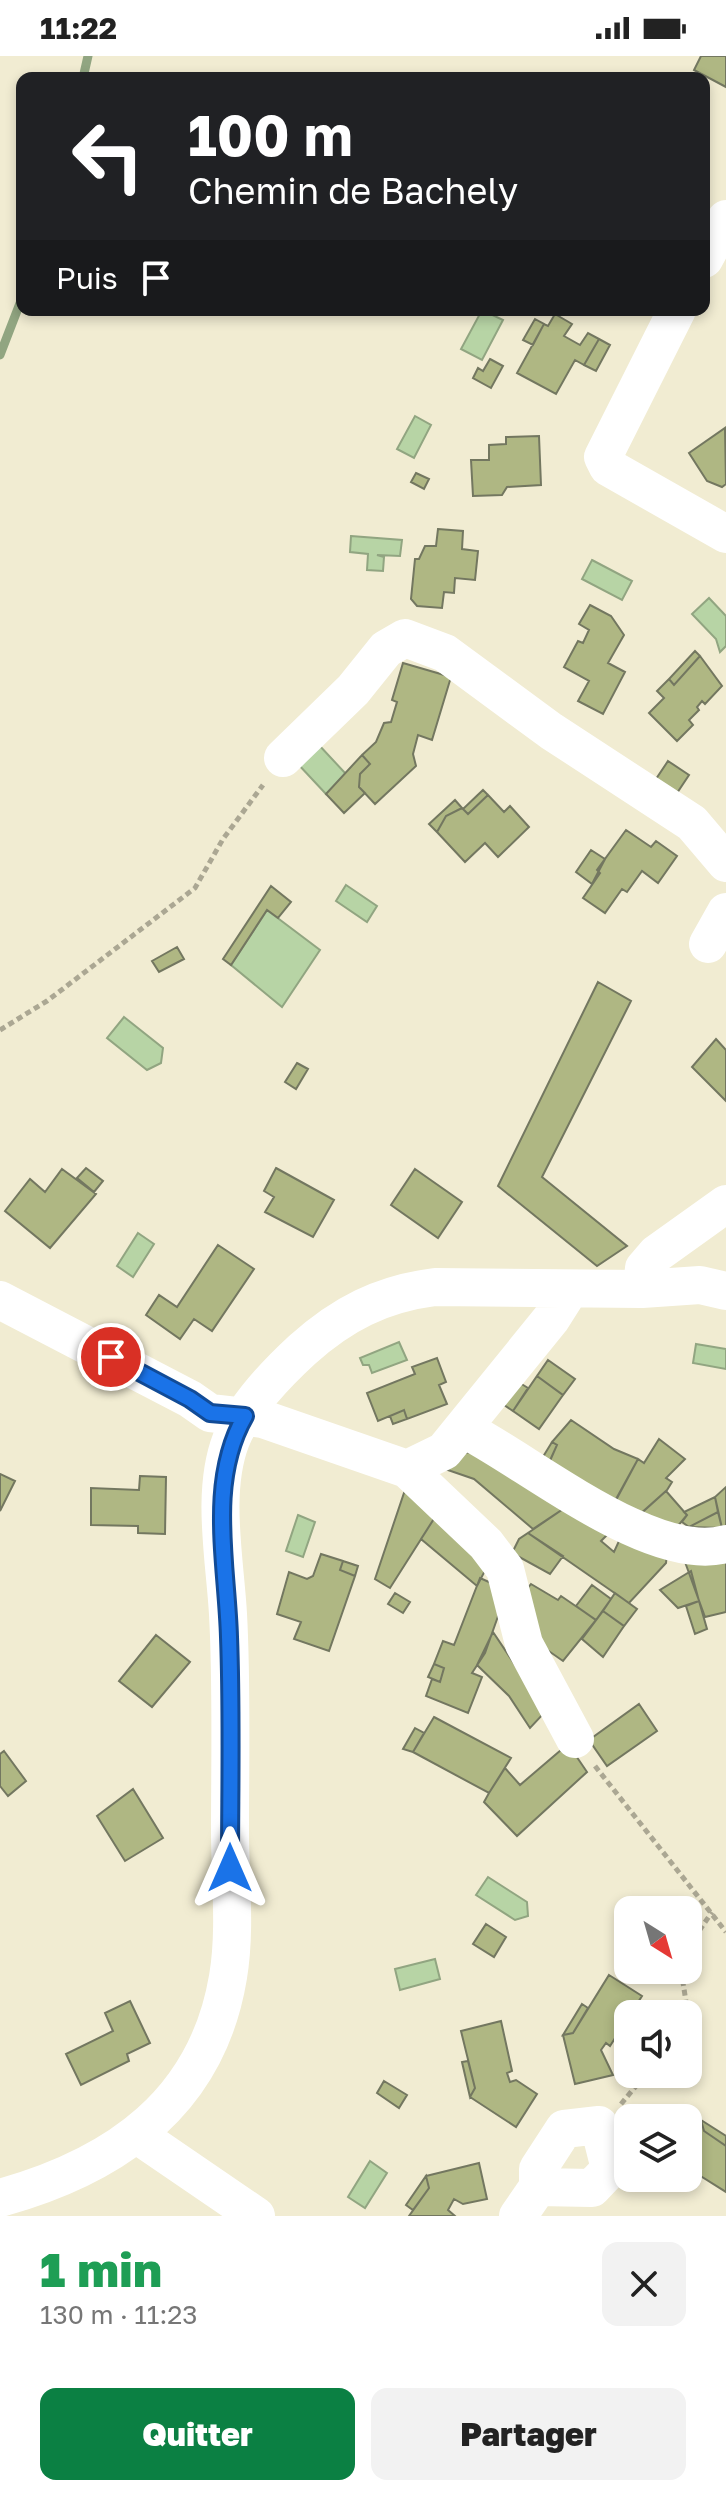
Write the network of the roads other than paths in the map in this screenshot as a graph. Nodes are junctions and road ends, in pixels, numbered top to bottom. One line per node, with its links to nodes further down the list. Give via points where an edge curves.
1 (726, 219): 2 (street)
2 (710, 248)
3 (674, 316): 4 (street, via 603,457 608,467)
4 (726, 534)
5 (283, 758): 6 (street, via 353,690 386,649 405,638 445,653 551,731 692,823)
6 (726, 863)
7 (726, 1204): 9 (street, via 656,1254 644,1268)
8 (570, 1289): 9 (street); 12 (street, via 435,1287 374,1300 319,1335 284,1366); 13 (street)
9 (642, 1289): 10 (street, via 700,1285)
10 (726, 1291)
11 (2, 1304): 12 (street, via 210,1413)
12 (245, 1416): 14 (street); 17 (street, via 231,1439 224,1479 228,1978 200,2059 172,2101)
13 (464, 1429): 14 (street, via 444,1451); 15 (street, via 615,1518 680,1546)
14 (407, 1469): 16 (street, via 505,1569 524,1644)
15 (726, 1544)
16 (575, 1739)
17 (139, 2136): 18 (street, via 102,2158); 19 (street)
18 (0, 2198)
19 (256, 2216)

